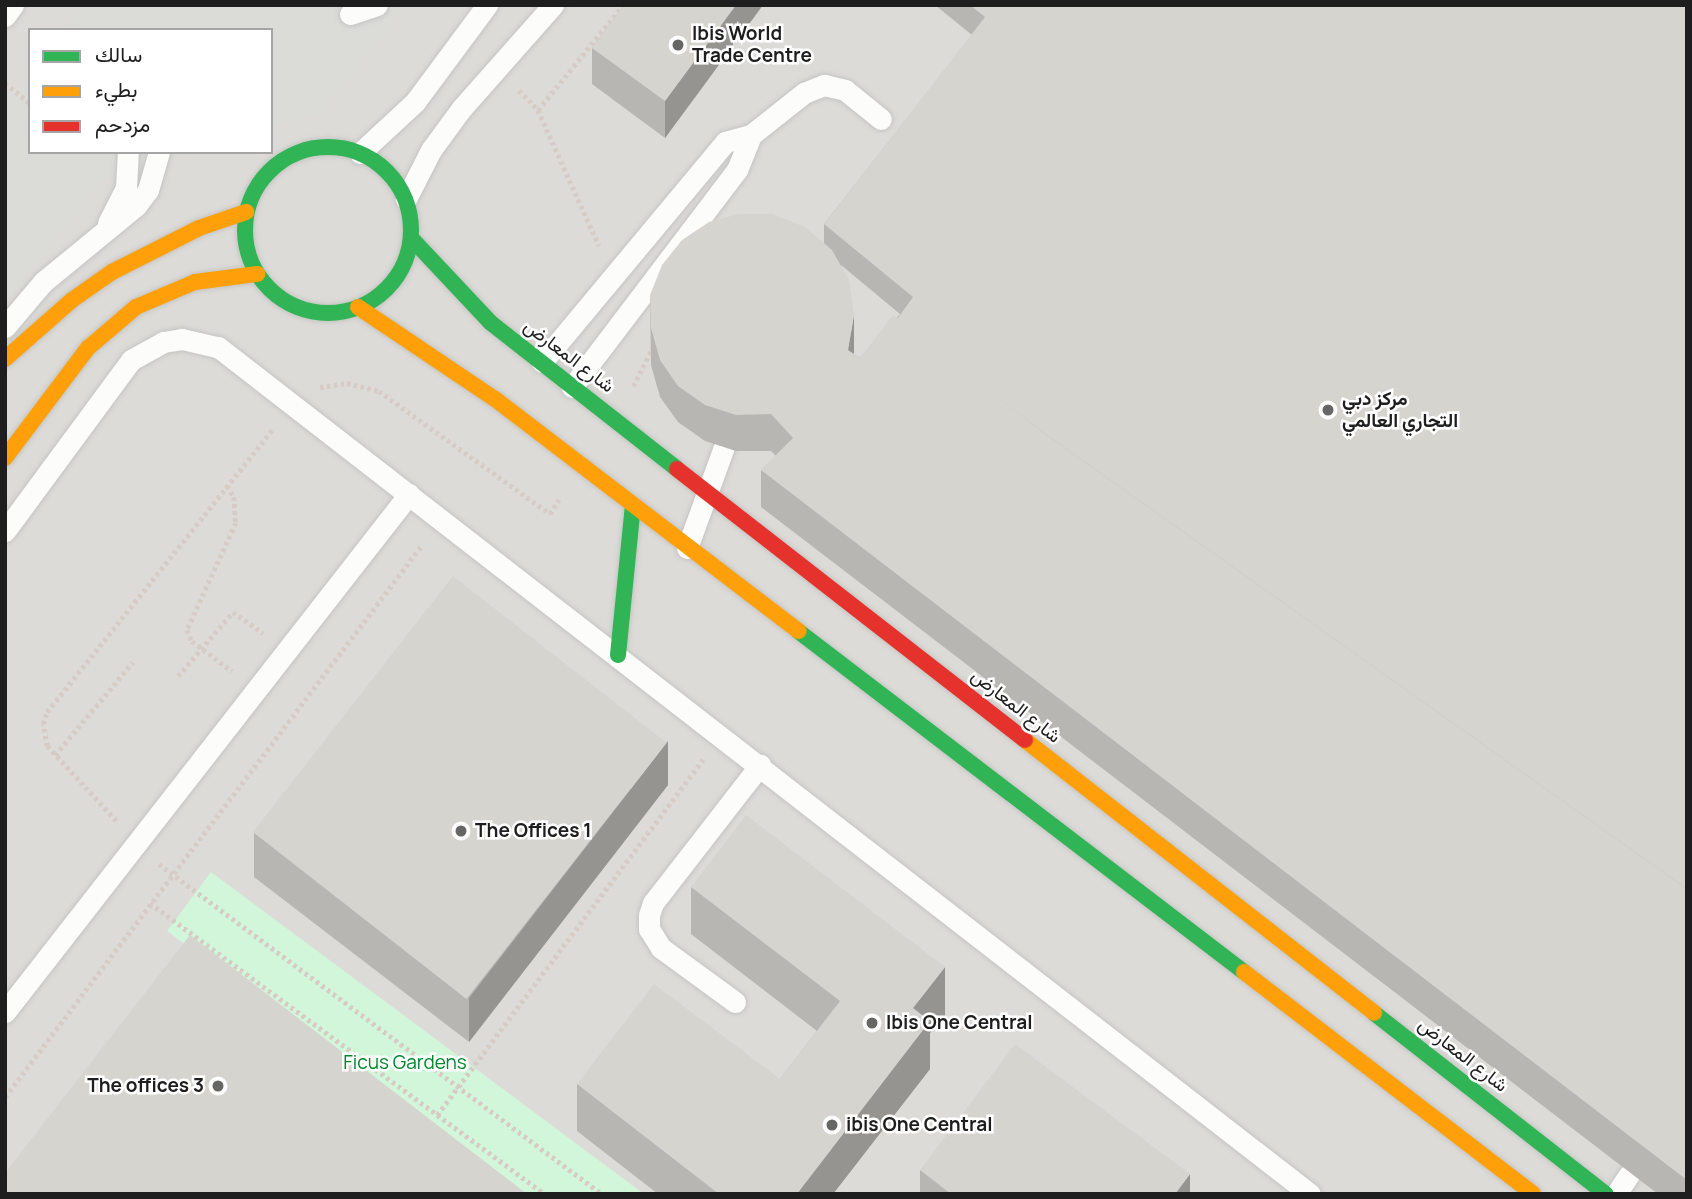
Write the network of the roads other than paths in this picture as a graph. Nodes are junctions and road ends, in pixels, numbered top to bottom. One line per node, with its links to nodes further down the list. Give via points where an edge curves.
1 (13, 5): 6 (lane)
2 (377, 5): 5 (lane)
3 (487, 5): 9 (lane, via 415,102)
4 (553, 5): 12 (lane, via 461,109 431,149)
5 (350, 14)
6 (5, 16)
7 (881, 119): 8 (lane, via 845,90 824,85 804,93)
8 (751, 135): 20 (lane, via 715,150); 21 (lane, via 737,170)
9 (360, 153): 12 (street, via 395,180); 13 (street, via 336,147 289,156 255,189)
10 (128, 154): 14 (lane, via 126,188)
11 (158, 154): 14 (lane, via 148,190 136,206)
12 (406, 199): 15 (street)
13 (246, 212): 16 (street, via 245,244); 19 (street, via 199,228 112,272 72,300)
14 (105, 228): 18 (lane, via 26,298)
15 (412, 239): 17 (street, via 397,276 384,292); 20 (street, شارع المعارض, via 462,297)
16 (257, 274): 17 (street, via 291,304 313,312); 23 (street, via 195,282 136,307 88,348)
17 (358, 307): 26 (street, via 473,383)
18 (5, 327)
19 (5, 359)
20 (542, 362): 21 (street, شارع المعارض)
21 (572, 387): 24 (street, شارع المعارض, via 617,417)
22 (724, 447): 24 (lane)
23 (5, 458)
24 (709, 493): 28 (lane); 30 (street, شارع المعارض)
25 (409, 494): 27 (lane, via 218,347 182,339 146,349 120,374); 31 (lane); 34 (lane)
26 (633, 506): 28 (street); 31 (street)
27 (5, 531)
28 (687, 548): 37 (street)
29 (870, 591): 30 (lane)
30 (853, 606): 38 (street, شارع المعارض)
31 (618, 655): 32 (lane)
32 (760, 765): 33 (lane, via 653,903 649,915 649,929 661,948); 36 (lane)
33 (735, 1002)
34 (5, 1012)
35 (1629, 1175): 39 (lane)
36 (1310, 1194)
37 (1533, 1194)
38 (1606, 1194)
39 (1616, 1194)

